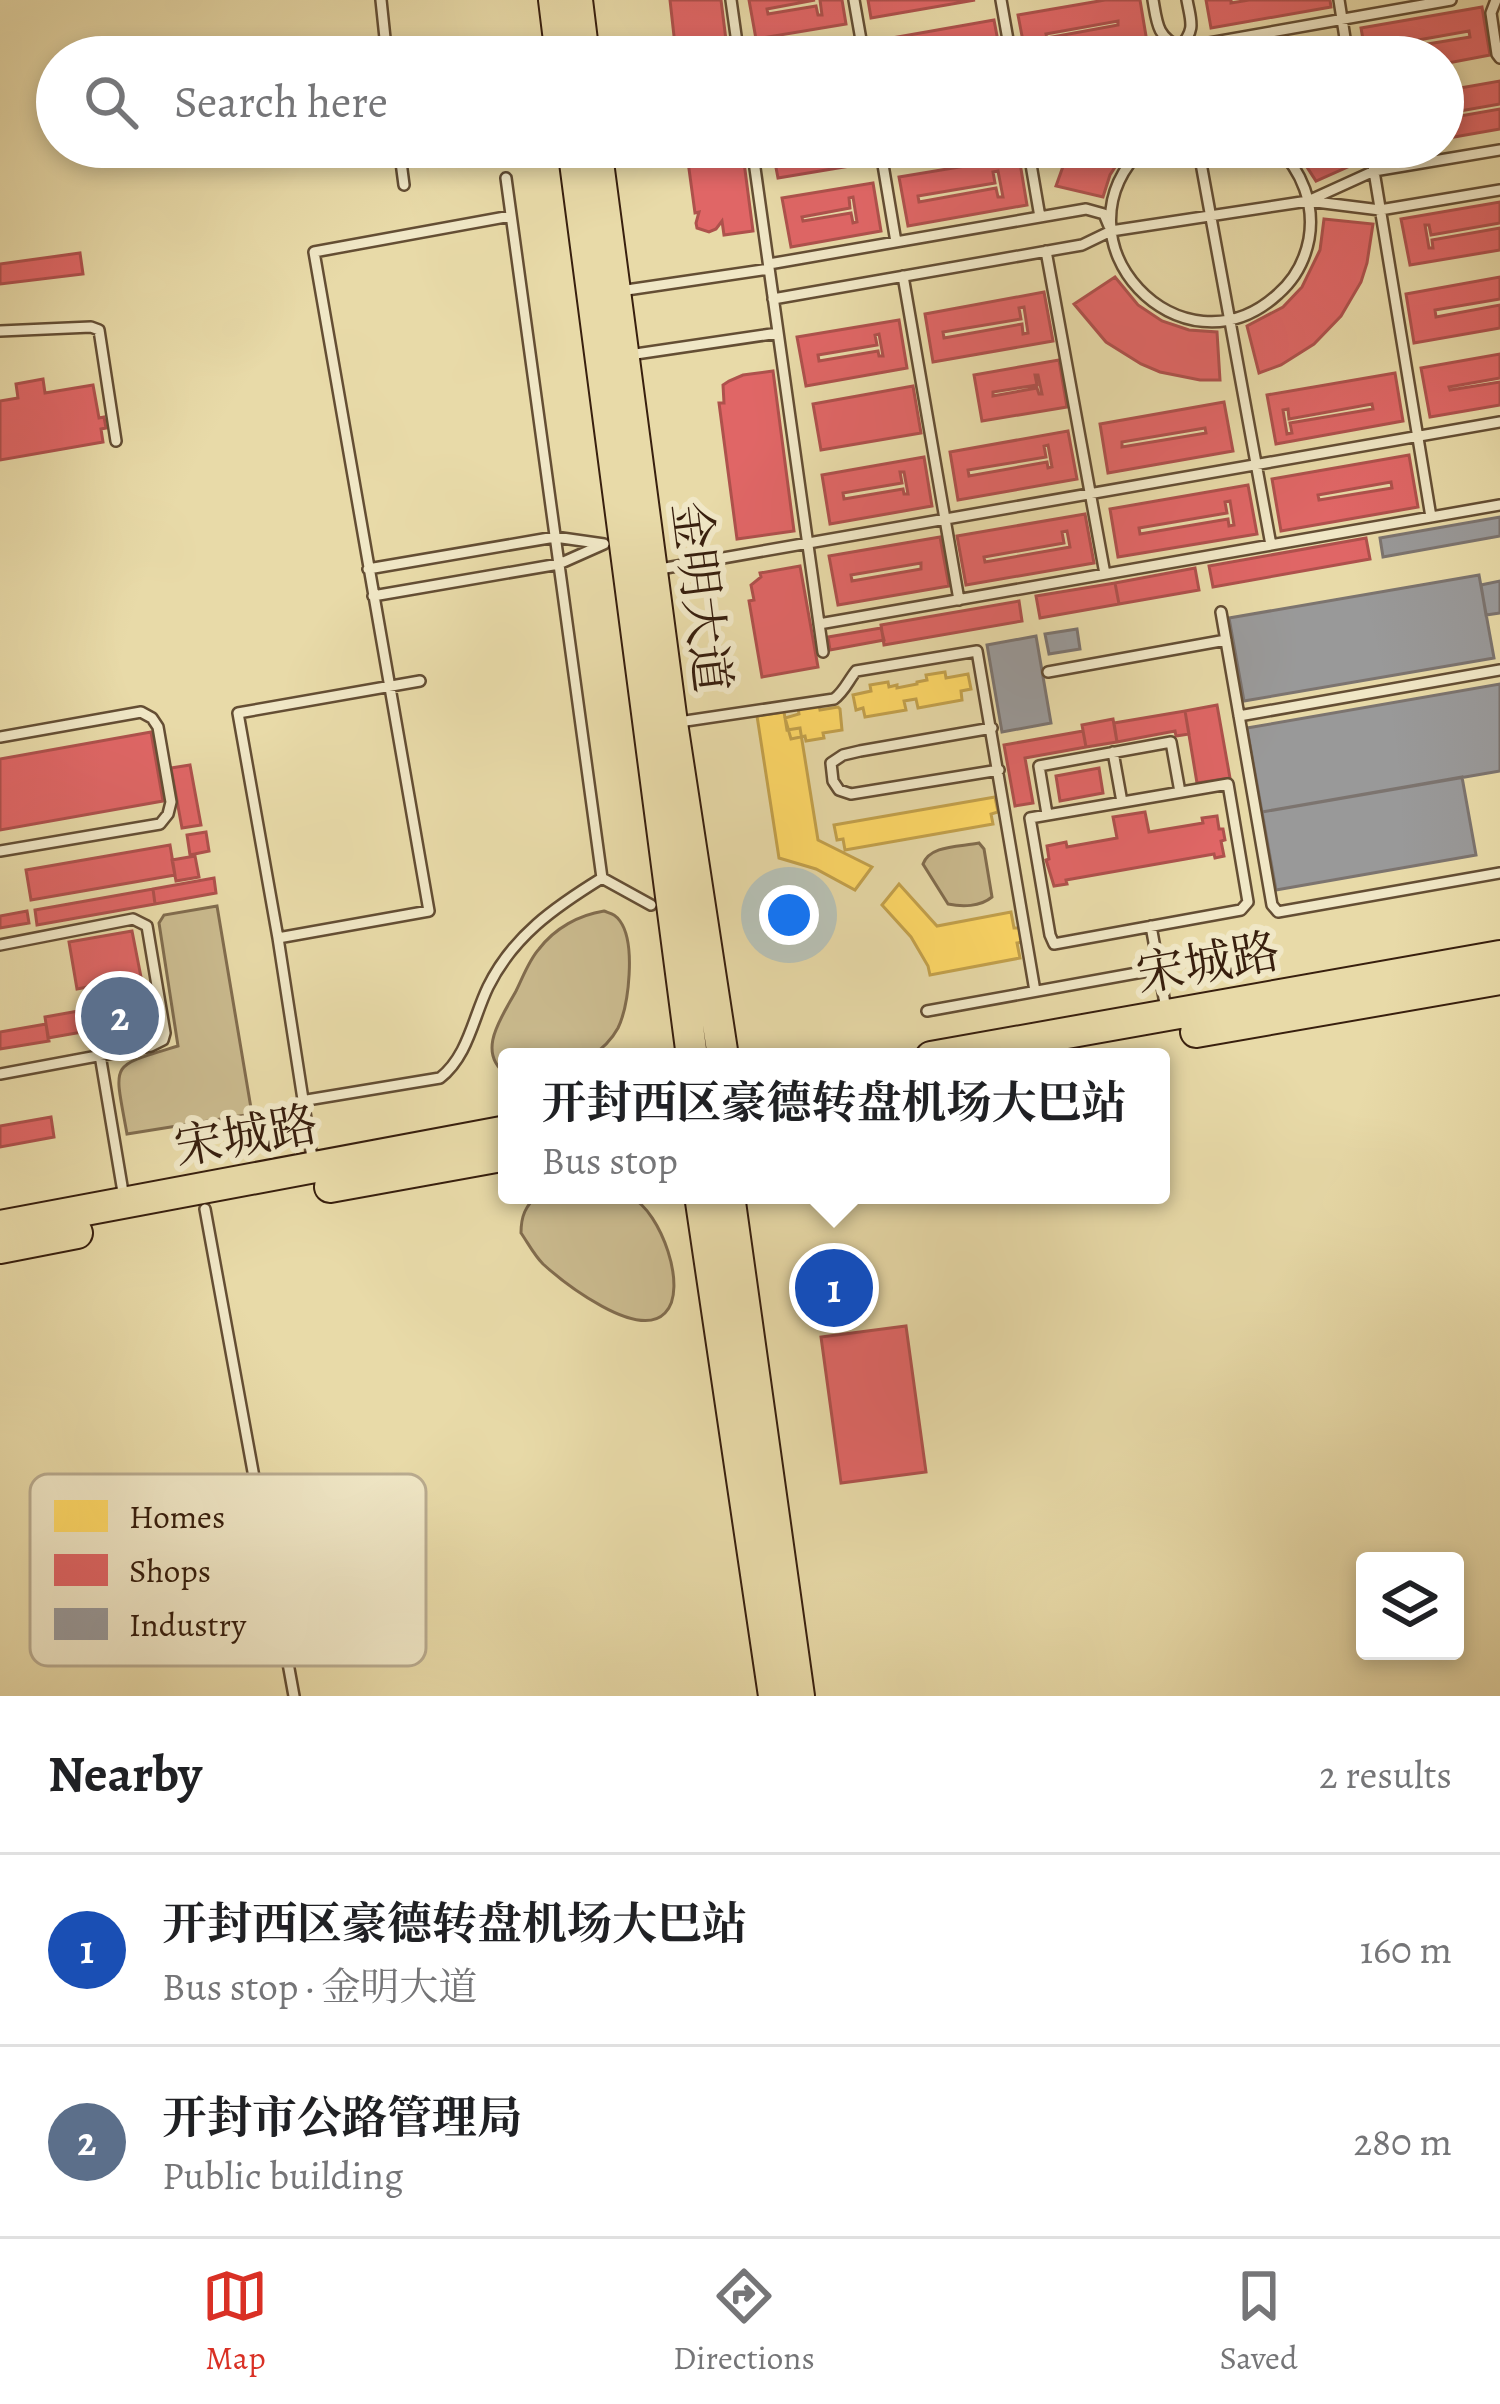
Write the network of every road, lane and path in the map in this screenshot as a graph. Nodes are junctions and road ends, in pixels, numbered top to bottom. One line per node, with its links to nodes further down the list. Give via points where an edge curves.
1 (381, 0): 13 (lane)
2 (554, 0): 14 (main road)
3 (577, 0): 15 (main road)
4 (731, 0): 16 (lane)
5 (854, 0): 17 (lane)
6 (1001, 0): 18 (lane)
7 (1154, 0): 19 (lane)
8 (1187, 0): 20 (lane)
9 (1339, 0): 12 (lane)
10 (1451, 0): 12 (lane)
11 (1496, 0): 23 (lane)
12 (1342, 20): 21 (lane); 22 (lane)
13 (384, 36)
14 (558, 36)
15 (581, 36)
16 (737, 36)
17 (860, 36)
18 (1007, 36)
19 (1162, 36)
20 (1190, 36)
21 (1262, 36)
22 (1345, 36)
23 (1500, 58)
24 (1500, 150): 25 (lane)
25 (1464, 156)
26 (402, 168): 39 (lane)
27 (575, 168): 66 (main road, 金明大道)
28 (599, 168): 51 (main road, 金明大道)
29 (755, 168): 49 (lane)
30 (884, 168): 47 (lane)
31 (1032, 168): 45 (lane)
32 (1127, 168): 46 (lane)
33 (1202, 168): 43 (lane)
34 (1293, 168): 41 (lane)
35 (1374, 168): 37 (lane)
36 (1392, 168): 37 (lane)
37 (1374, 171): 41 (lane); 42 (lane)
38 (506, 178): 44 (lane)
39 (404, 185)
40 (1500, 190): 42 (lane)
41 (1308, 201): 42 (lane); 43 (lane); 53 (lane, via 1306,251 1292,278 1258,309)
42 (1380, 210): 58 (lane)
43 (1211, 215): 46 (lane); 53 (lane)
44 (511, 216): 65 (lane); 70 (lane, via 314,251)
45 (1040, 217): 46 (lane, via 1086,209 1104,214); 47 (lane)
46 (1111, 231): 48 (lane); 53 (lane, via 1122,269 1155,304 1198,320)
47 (896, 242): 49 (lane)
48 (1046, 251): 50 (lane); 61 (lane)
49 (769, 267): 51 (lane); 52 (lane)
50 (903, 276): 52 (lane); 64 (lane)
51 (616, 292): 56 (main road, 金明大道)
52 (773, 298): 55 (lane)
53 (1230, 319): 60 (lane)
54 (0, 331): 59 (lane, via 99,330)
55 (778, 332): 56 (lane); 67 (lane)
56 (625, 356): 71 (main road, 金明大道)
57 (1500, 422): 58 (lane)
58 (1418, 436): 60 (lane); 63 (lane)
59 (116, 441)
60 (1257, 465): 61 (lane); 68 (lane)
61 (1090, 495): 64 (lane); 72 (lane)
62 (1500, 505): 63 (lane)
63 (1431, 517): 68 (lane)
64 (945, 520): 67 (lane); 74 (lane)
65 (555, 538): 66 (lane); 69 (lane); 70 (lane)
66 (615, 544): 69 (lane); 105 (main road, 金明大道)
67 (808, 545): 71 (lane); 76 (lane)
68 (1271, 545): 72 (lane)
69 (559, 564): 73 (lane); 94 (lane)
70 (368, 569): 73 (lane)
71 (651, 570): 84 (main road, 金明大道)
72 (1105, 574): 74 (lane)
73 (373, 596): 82 (lane)
74 (959, 599): 76 (lane)
75 (1221, 611): 77 (lane)
76 (819, 624): 78 (lane)
77 (1226, 640): 80 (lane); 83 (lane)
78 (823, 652)
79 (1500, 670): 83 (lane)
80 (1048, 671)
81 (420, 681): 82 (lane)
82 (388, 686): 97 (lane, via 238,713); 97 (lane, via 429,910)
83 (1239, 716): 93 (lane, via 1278,912)
84 (672, 723): 85 (lane, via 834,699 856,671 977,651); 106 (main road, 金明大道)
85 (992, 728): 88 (lane); 88 (lane, via 843,755 831,771 838,790 851,794)
86 (0, 737): 92 (lane, via 141,712 158,727 171,802 160,824)
87 (1113, 752): 89 (lane, via 1171,742); 90 (lane); 91 (lane, via 1039,766)
88 (999, 770): 102 (lane)
89 (1180, 792): 90 (lane); 96 (lane, via 1228,784 1248,902 1241,910)
90 (1123, 802): 91 (lane)
91 (1047, 814): 96 (lane, via 1030,818 1054,944)
92 (0, 851)
93 (1500, 873)
94 (602, 878): 95 (lane); 111 (lane, via 509,951 454,1068 440,1078)
95 (651, 905)
96 (1151, 926): 100 (lane)
97 (278, 938): 111 (lane)
98 (0, 945): 109 (lane, via 133,920 147,926 163,1040)
99 (1500, 956): 104 (main road, 宋城路)
100 (1159, 969): 102 (lane); 104 (lane)
101 (1500, 979): 108 (main road, 宋城路)
102 (1035, 991): 103 (lane)
103 (927, 1011)
104 (1167, 1016): 107 (main road, 宋城路)
105 (691, 1048)
106 (722, 1048)
107 (984, 1048)
108 (1100, 1048)
109 (100, 1055): 110 (lane); 115 (lane)
110 (0, 1074)
111 (302, 1101): 114 (lane)
112 (498, 1133): 114 (main road, 宋城路)
113 (498, 1157): 118 (main road, 宋城路)
114 (314, 1169): 115 (main road, 宋城路)
115 (125, 1203): 119 (main road, 宋城路)
116 (701, 1204): 124 (main road)
117 (730, 1204): 125 (main road)
118 (205, 1209): 120 (main road, 宋城路); 121 (lane)
119 (0, 1226)
120 (0, 1248)
121 (253, 1474)
122 (289, 1666): 123 (lane)
123 (294, 1696)
124 (774, 1696)
125 (799, 1696)

